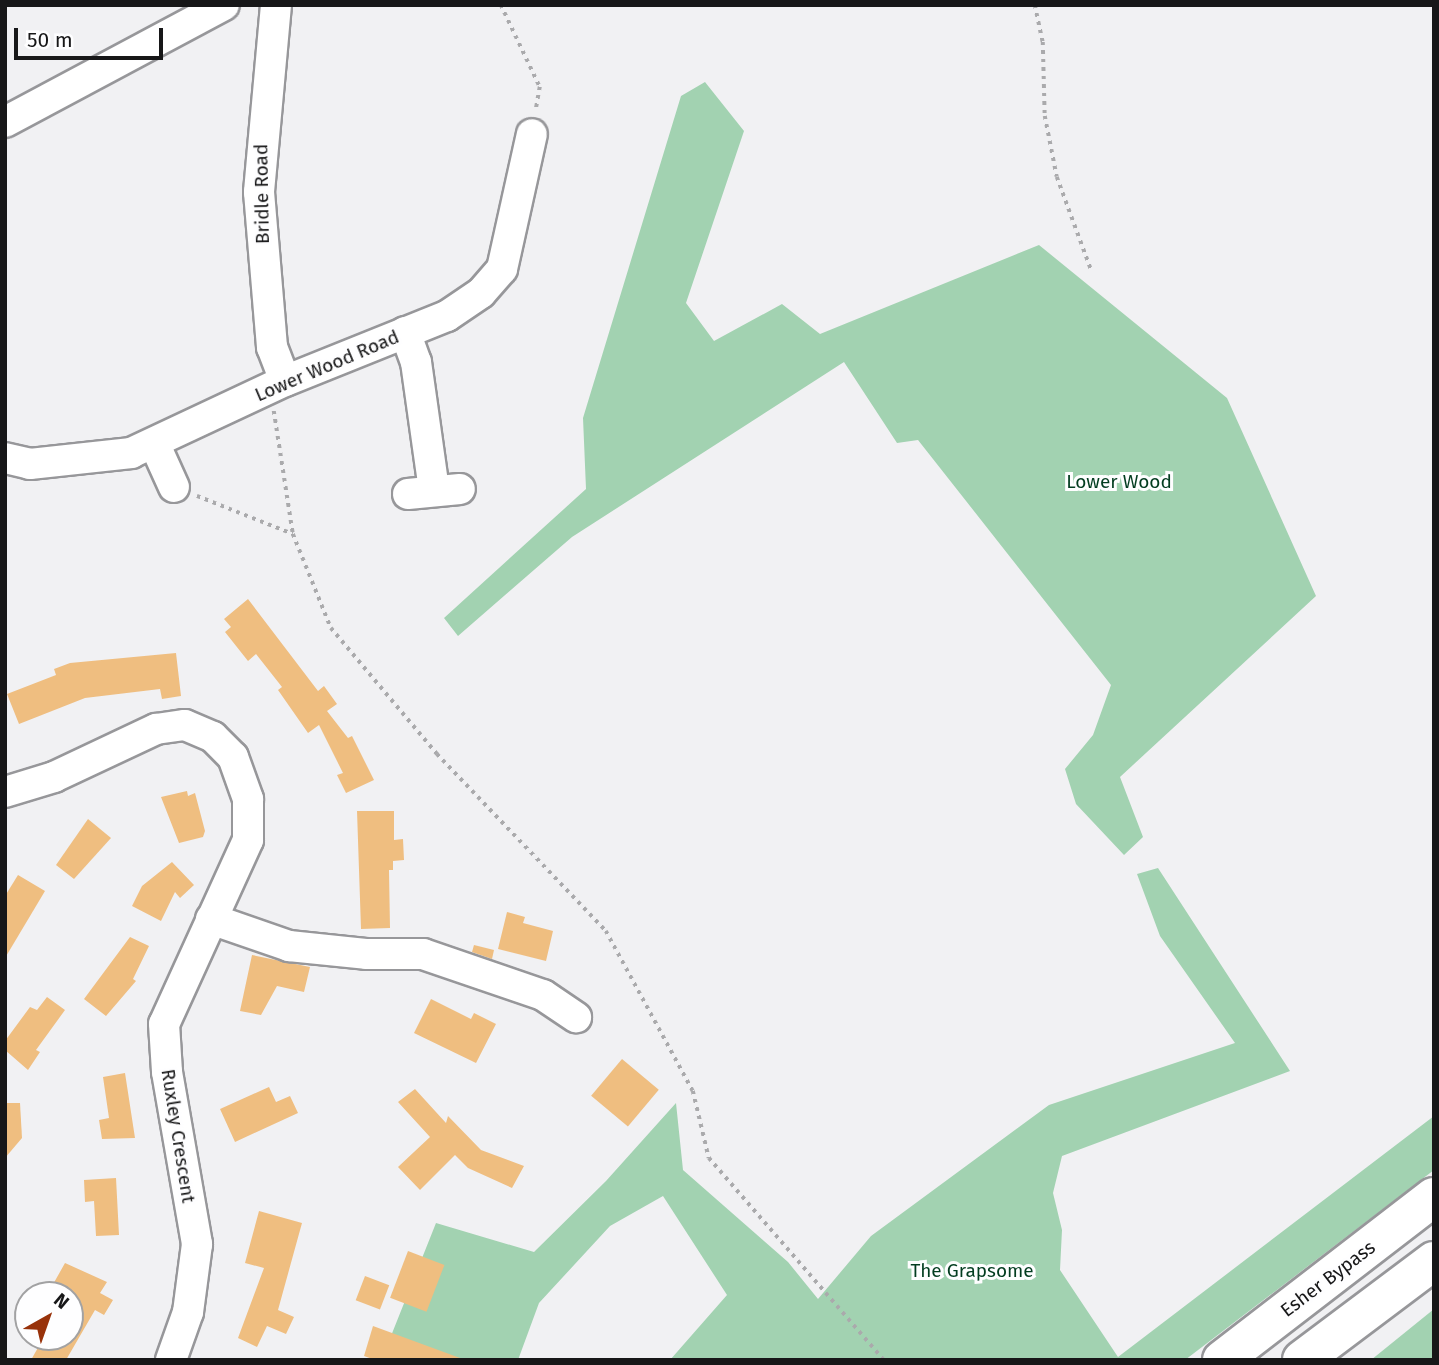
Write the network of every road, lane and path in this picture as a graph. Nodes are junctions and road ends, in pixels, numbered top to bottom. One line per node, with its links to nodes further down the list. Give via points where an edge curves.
1 (224, 5): 5 (street)
2 (276, 5): 9 (street, Bridle Road, via 259,192)
3 (501, 5): 6 (path, via 540,87)
4 (1035, 5): 7 (path, via 1043,42 1045,116 1057,177)
5 (5, 122)
6 (530, 133): 8 (street, Lower Wood Road, via 502,269 467,304)
7 (1092, 272)
8 (405, 332): 9 (street, Lower Wood Road); 13 (street, via 416,362)
9 (278, 385): 10 (street, Lower Wood Road); 14 (path)
10 (155, 445): 11 (street, Lower Wood Road, via 100,459 30,464); 12 (street)
11 (5, 458)
12 (174, 487): 14 (path)
13 (434, 491)
14 (293, 534): 21 (path, via 320,607 346,649 437,754 606,931 693,1091 709,1158)
15 (5, 792): 16 (street, Ruxley Crescent, via 54,777 156,729 184,724 213,737 233,757 248,799 248,839)
16 (211, 919): 17 (street, via 289,946 422,954 543,995); 20 (street, Ruxley Crescent, via 164,1024 167,1072 197,1244 188,1312)
17 (576, 1017)
18 (1434, 1197): 22 (highway, Esher Bypass)
19 (1434, 1261): 23 (highway)
20 (171, 1360)
21 (884, 1360)
22 (1222, 1360)
23 (1302, 1360)

